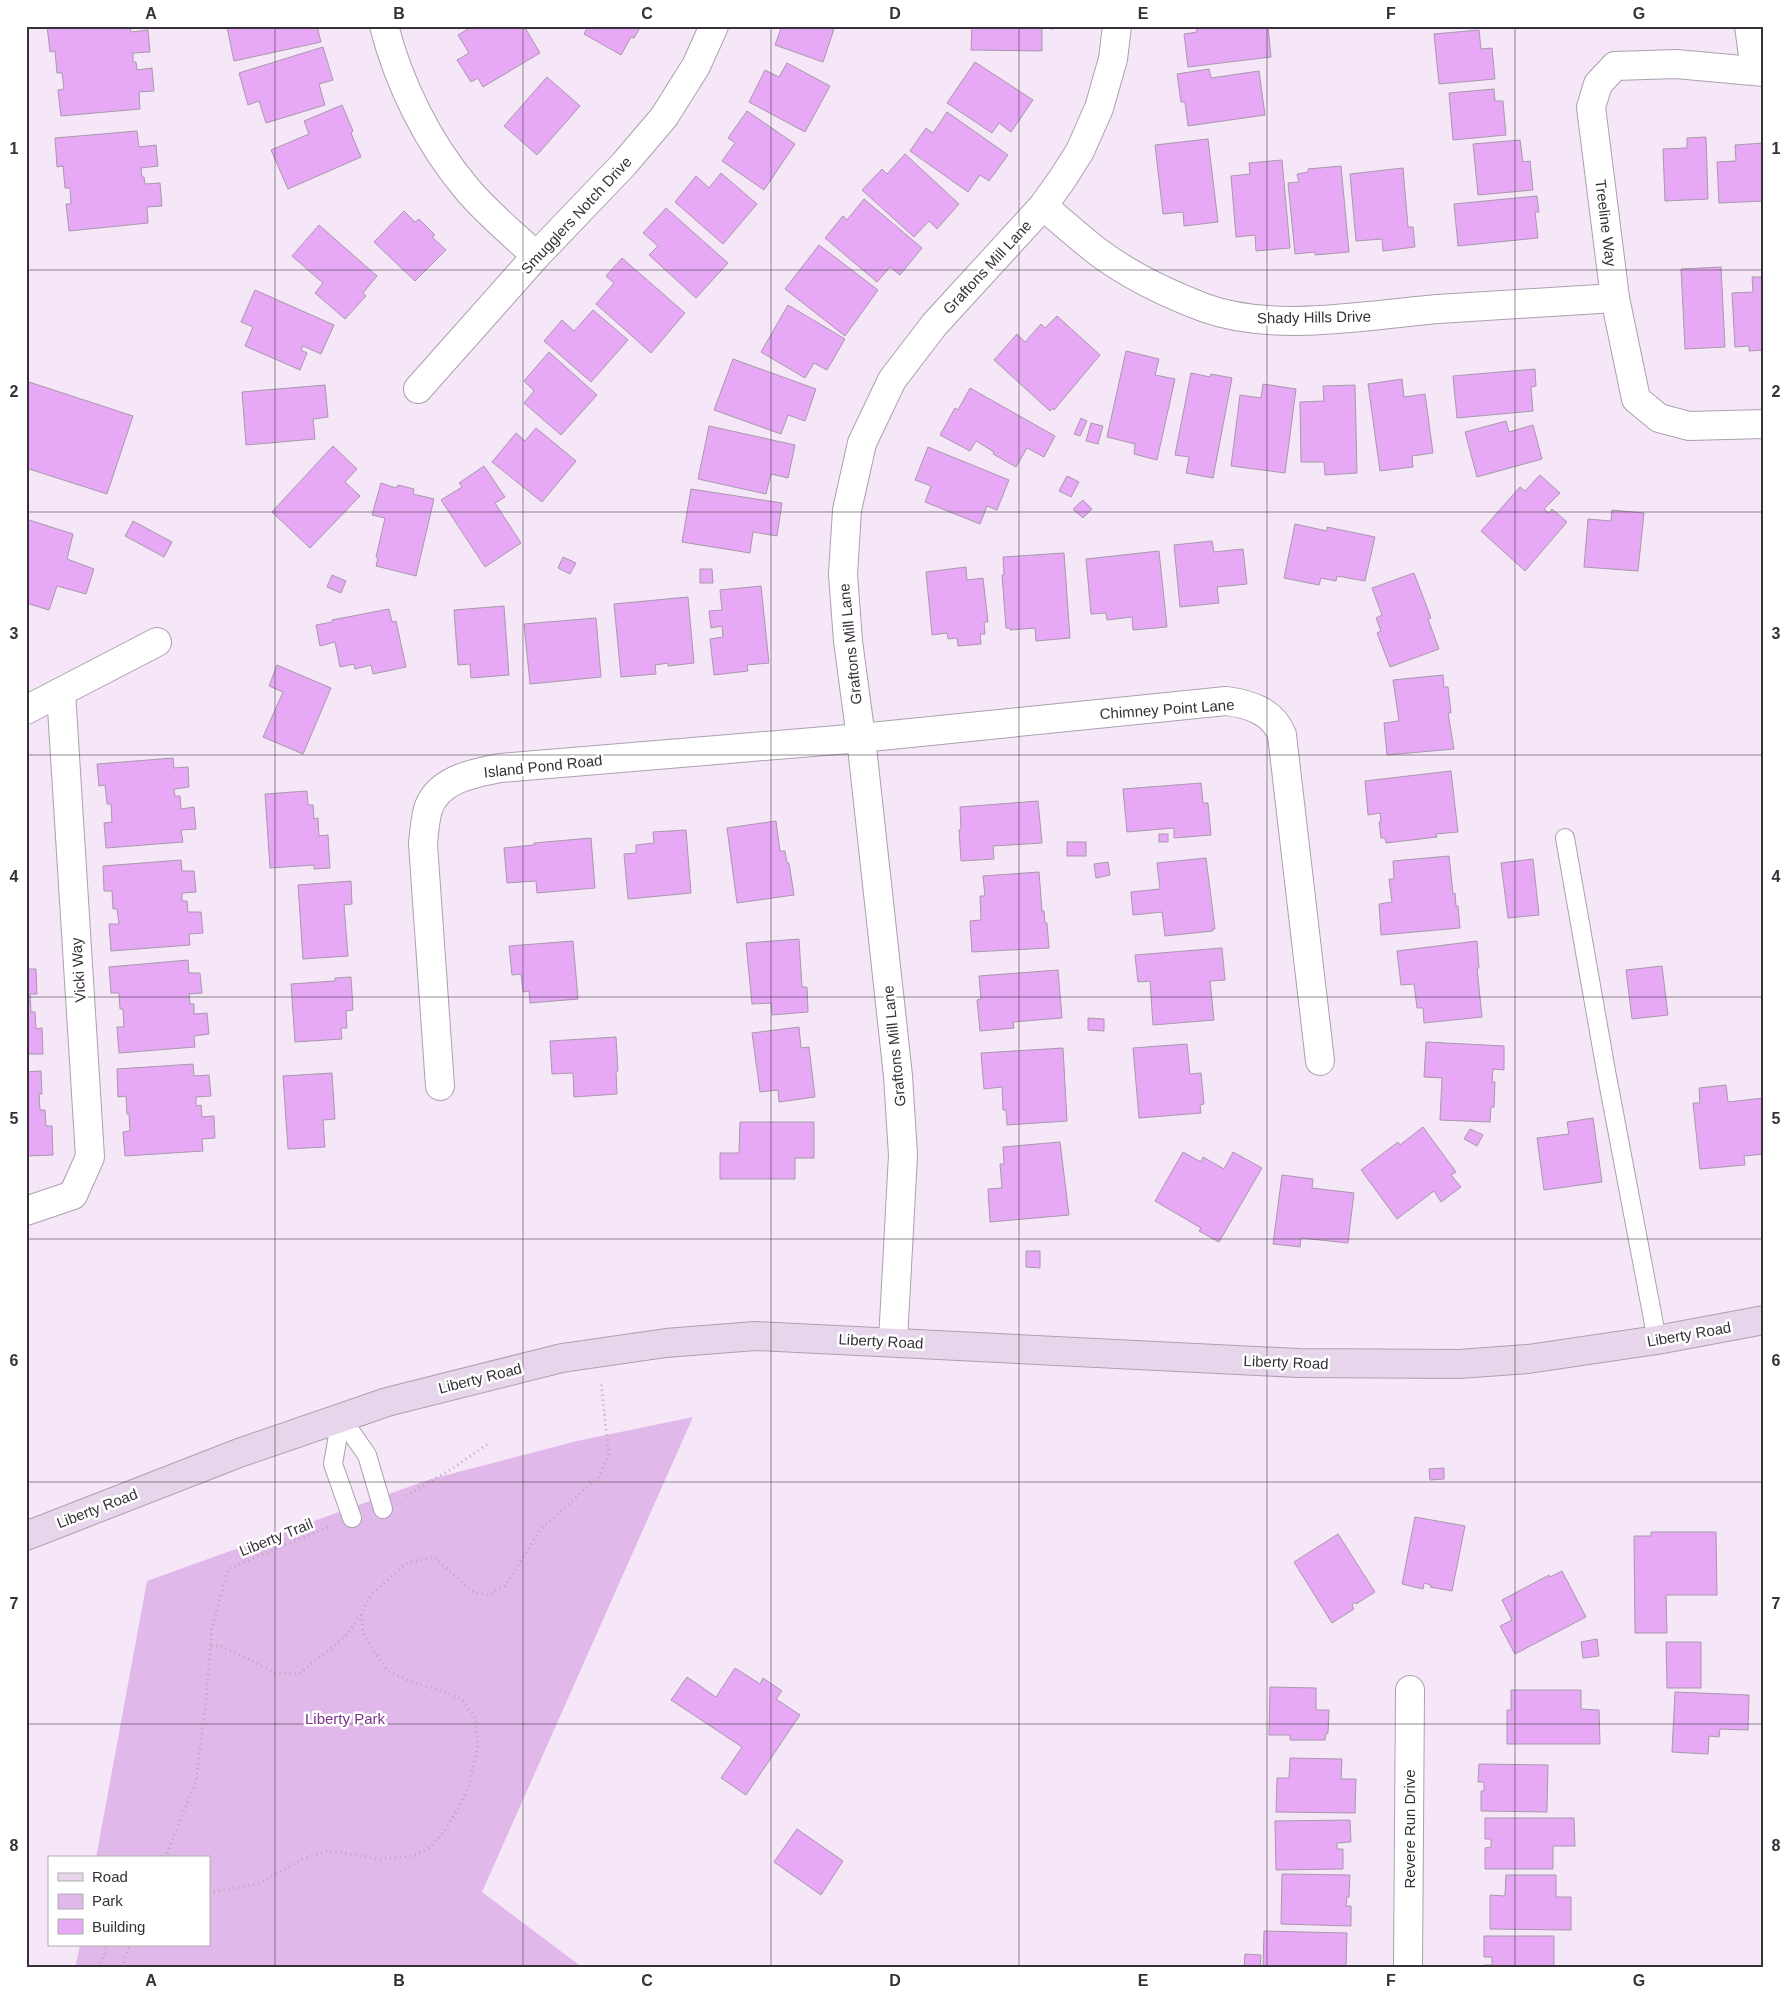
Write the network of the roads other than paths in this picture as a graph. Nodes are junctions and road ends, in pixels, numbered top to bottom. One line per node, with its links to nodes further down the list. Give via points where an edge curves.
1 (384, 26): 7 (street, via 392,59 410,100 447,164 468,190)
2 (714, 26): 7 (street, Smugglers Notch Drive, via 696,66 664,116 624,164)
3 (1117, 26): 6 (street, Graftons Mill Lane, via 1113,58 1099,108 1080,151)
4 (1749, 26): 5 (street)
5 (1759, 71): 8 (street, Treeline Way, via 1676,64 1615,66 1598,84 1592,107)
6 (1043, 206): 8 (street, Shady Hills Drive, via 1099,253 1153,285 1207,308 1249,318 1347,319); 14 (street, Graftons Mill Lane, via 934,324 892,380 862,443 847,510 843,574)
7 (536, 256): 9 (street, Smugglers Notch Drive)
8 (1615, 298): 10 (street, Treeline Way, via 1636,399 1659,418 1689,426)
9 (418, 390)
10 (1764, 424)
11 (157, 642): 12 (street)
12 (61, 692): 13 (street); 18 (street, Vicki Way, via 90,1157 72,1195)
13 (26, 710)
14 (861, 738): 16 (street, Chimney Point Lane, via 1226,701 1257,709 1278,724 1282,735); 17 (street, Island Pond Road, via 500,768 474,773 444,786 428,809 423,844); 21 (street, Graftons Mill Lane, via 898,1076 903,1155)
15 (1565, 838): 20 (lane)
16 (1320, 1061)
17 (440, 1086)
18 (26, 1211)
19 (1764, 1320): 20 (main road, Liberty Road)
20 (1657, 1340): 21 (main road, Liberty Road, via 1459,1364 1298,1363)
21 (893, 1341): 22 (main road, Liberty Road, via 755,1336 666,1342 562,1358 387,1402)
22 (341, 1418): 23 (lane, via 367,1454); 24 (lane, via 333,1464); 25 (main road, Liberty Road, via 239,1453)
23 (383, 1509)
24 (352, 1518)
25 (26, 1536)
26 (1410, 1690): 27 (street, Revere Run Drive)
27 (1408, 1968)

